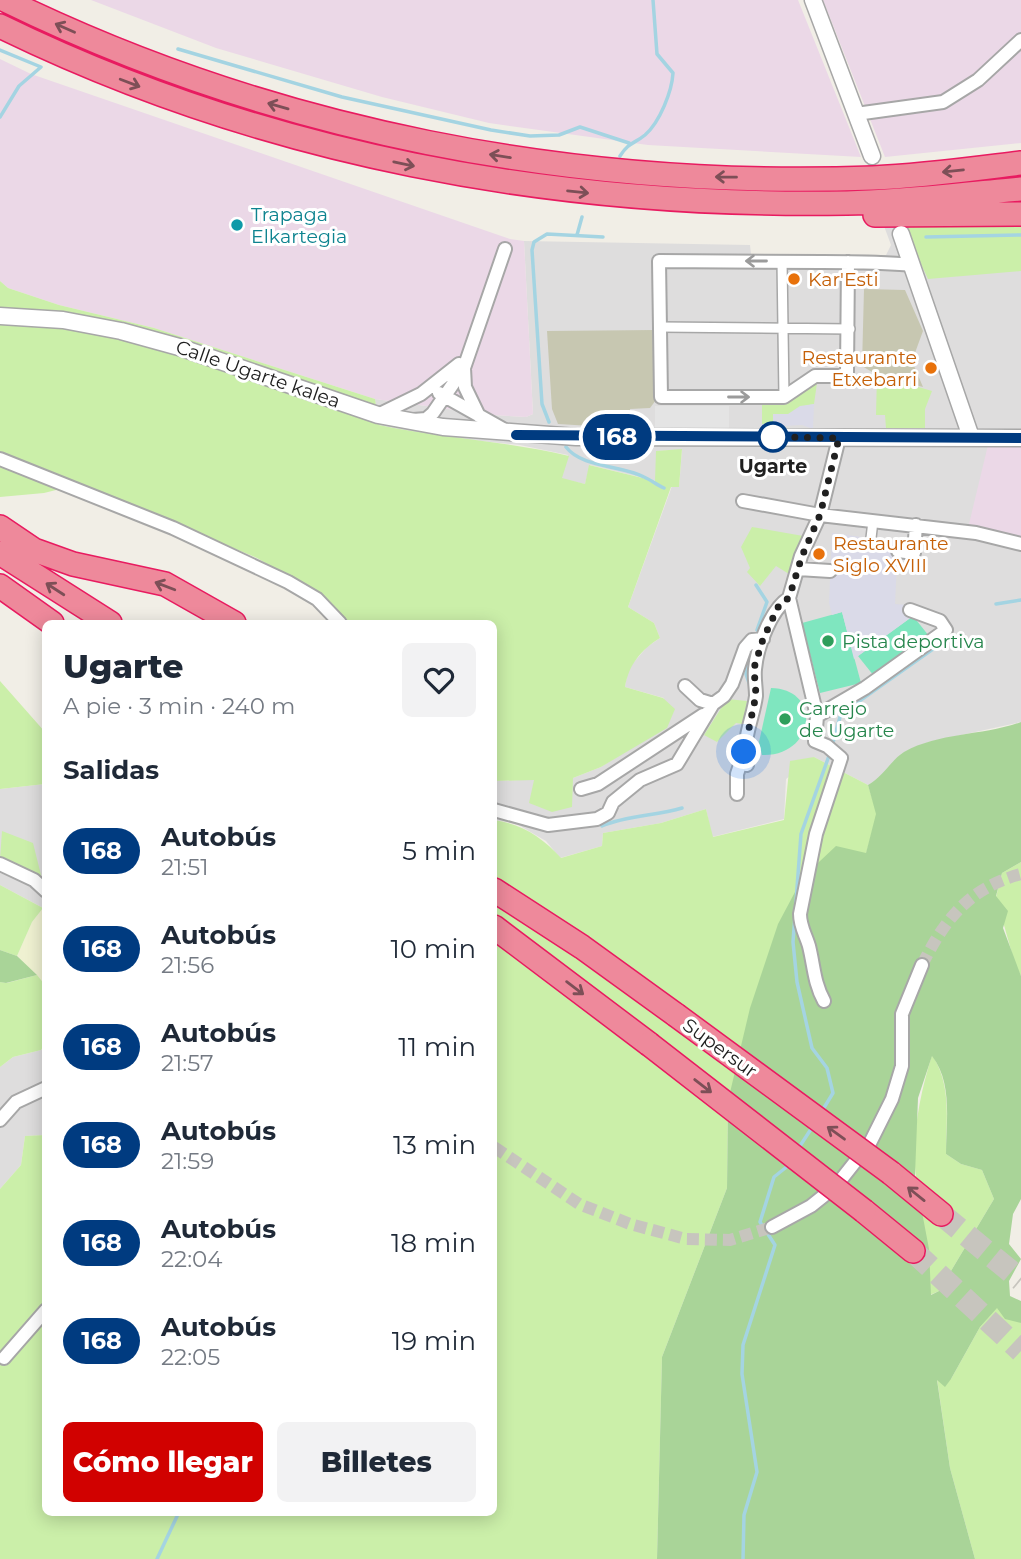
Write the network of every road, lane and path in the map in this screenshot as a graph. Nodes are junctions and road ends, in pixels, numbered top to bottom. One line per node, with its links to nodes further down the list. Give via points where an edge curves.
1 (5, 0): 7 (highway, one-way to 1, via 877,178 741,178 632,172 480,153 369,131 224,89 120,52)
2 (813, 0): 5 (street)
3 (0, 26): 9 (highway, one-way to 9, via 175,100 363,155 561,190)
4 (1021, 40): 5 (street, via 978,80 943,102)
5 (856, 114): 6 (street)
6 (872, 156)
7 (1021, 163)
8 (1021, 189): 9 (highway, via 849,203)
9 (760, 203): 10 (highway, via 859,215)
10 (1021, 214)
11 (901, 234): 15 (street)
12 (505, 250): 20 (street)
13 (782, 261): 14 (street); 17 (street, one-way to 17, via 659,261); 18 (street)
14 (848, 262): 15 (street); 19 (street)
15 (912, 265): 25 (street)
16 (0, 316): 26 (street, Calle Ugarte kalea, via 62,320 149,338)
17 (660, 327): 18 (street); 24 (street, one-way to 24, via 661,397)
18 (783, 328): 19 (street); 24 (street)
19 (850, 329): 24 (street, via 847,373 815,376)
20 (470, 351): 21 (street); 22 (street, via 454,371)
21 (464, 368): 23 (street); 28 (street, via 468,397)
22 (426, 391): 23 (street); 26 (street); 27 (street, via 422,413)
23 (444, 396): 27 (street); 28 (street)
24 (784, 397)
25 (961, 408): 31 (street); 33 (street, via 948,432)
26 (385, 416): 27 (street); 29 (street, Calle Ugarte kalea)
27 (426, 419): 29 (street)
28 (482, 419): 30 (street)
29 (463, 429): 30 (street, Calle Ugarte kalea)
30 (516, 435): 32 (street, Calle Ugarte kalea)
31 (971, 437): 33 (street, Calle Ugarte kalea); 34 (street, Calle Ugarte kalea)
32 (839, 438): 33 (street, Calle Ugarte kalea); 37 (street)
33 (936, 438)
34 (1021, 438)
35 (0, 459): 53 (street, via 173,528 288,582 317,599)
36 (743, 501): 37 (street)
37 (820, 515): 38 (street); 45 (street)
38 (873, 520): 39 (street); 41 (street)
39 (916, 525): 42 (street); 43 (street, via 914,553)
40 (0, 527): 52 (highway, one-way to 40, via 165,584 73,564 34,550)
41 (871, 538)
42 (1021, 544)
43 (898, 551)
44 (0, 553): 51 (highway, one-way to 44)
45 (798, 569): 46 (street); 48 (street)
46 (830, 571)
47 (0, 586): 50 (highway)
48 (789, 598): 54 (street, via 780,603); 57 (street)
49 (910, 610): 57 (street, via 940,621 947,630)
50 (48, 620)
51 (105, 620)
52 (229, 620)
53 (337, 620)
54 (763, 639): 56 (street, via 752,640 745,648 732,684); 59 (street, via 754,668 756,695 745,759 737,774)
55 (685, 686): 56 (street)
56 (710, 708): 58 (street, via 598,783); 60 (street, via 677,764 640,780 597,819 548,825)
57 (817, 716): 66 (street, via 815,741 841,758 816,834 800,914 816,987)
58 (581, 789)
59 (737, 794)
60 (497, 811)
61 (0, 864): 62 (street)
62 (42, 888)
63 (499, 890): 69 (highway, Supersur, one-way to 63, bridge, via 676,1015)
64 (497, 929): 71 (highway, Supersur, one-way to 71, bridge)
65 (922, 965): 70 (street, via 902,1014 902,1066 870,1143 836,1186)
66 (824, 1001)
67 (42, 1090): 68 (street, via 16,1102)
68 (0, 1120)
69 (941, 1214)
70 (772, 1227)
71 (914, 1251)
72 (42, 1315): 73 (street)
73 (4, 1358)

